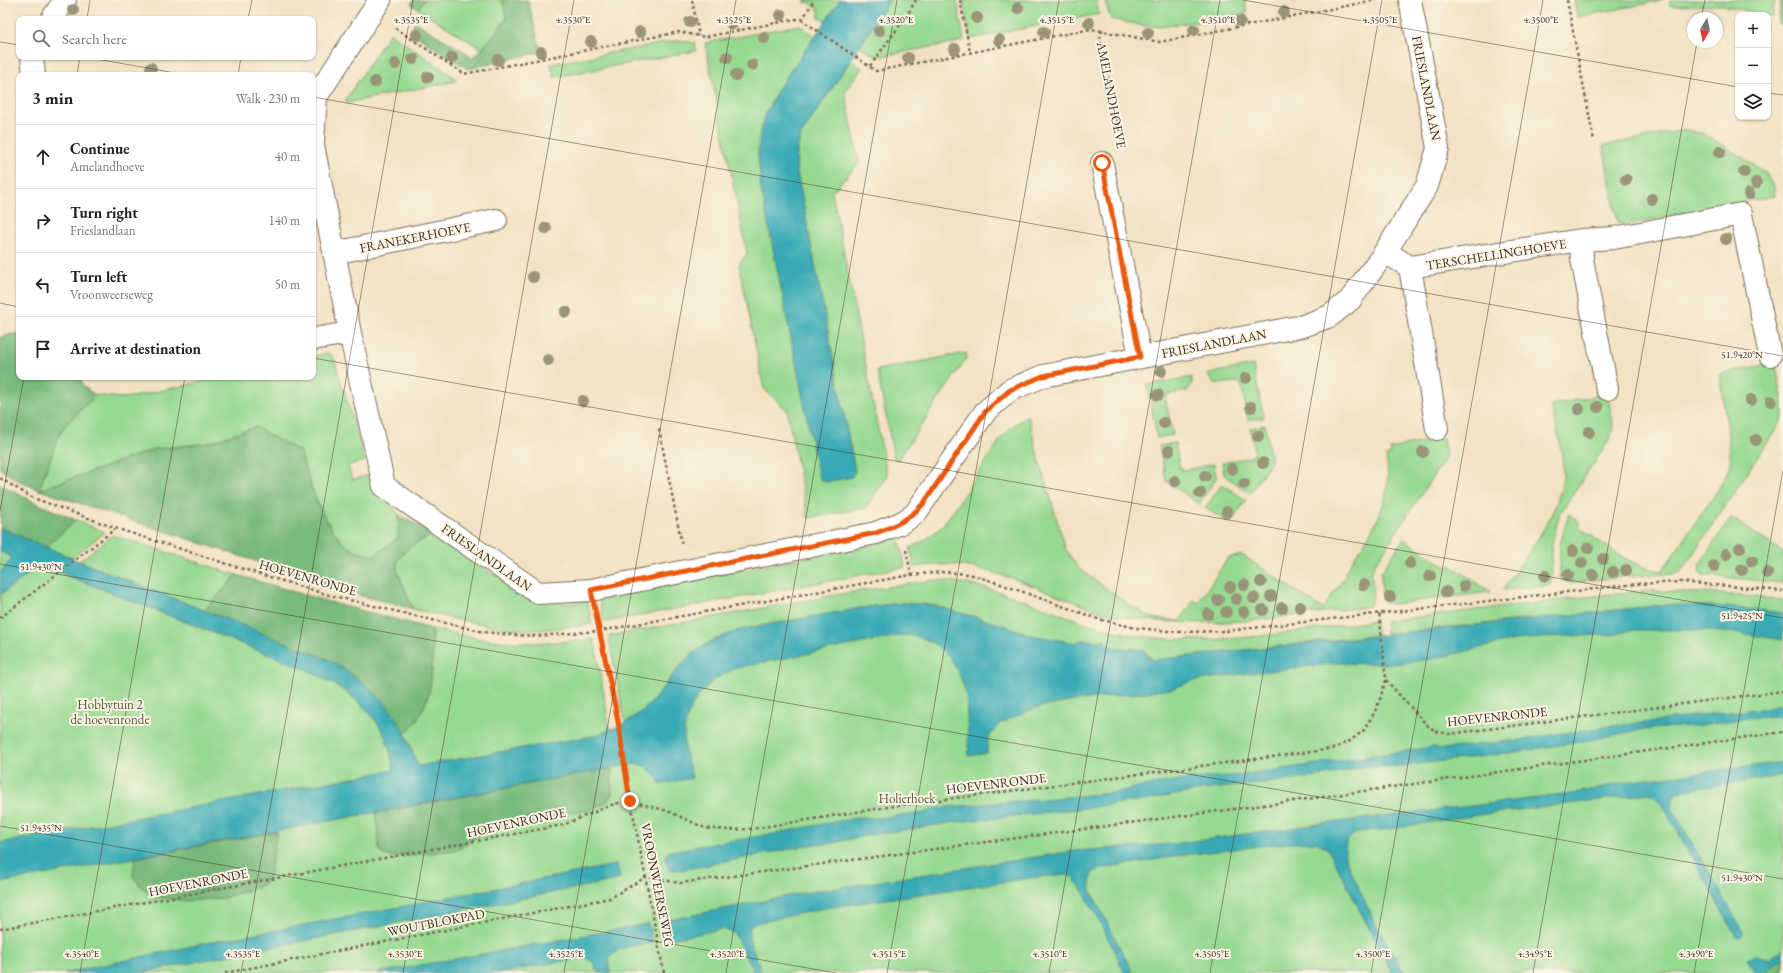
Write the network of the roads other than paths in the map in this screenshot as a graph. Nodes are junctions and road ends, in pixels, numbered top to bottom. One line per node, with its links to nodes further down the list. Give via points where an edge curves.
1 (65, 0): 4 (street)
2 (1410, 0): 12 (street, FRIESLANDLAAN, via 1438,148 1427,186)
3 (375, 6): 7 (street)
4 (54, 16)
5 (32, 60): 6 (street)
6 (34, 72)
7 (316, 97)
8 (316, 160): 13 (street, FRIESLANDLAAN)
9 (1102, 163): 18 (street, AMELANDHOEVE)
10 (496, 220): 13 (street, FRANEKERHOEVE)
11 (1581, 240): 14 (street, TERSCHELLINGHOEVE); 17 (street, TERSCHELLINGHOEVE, via 1614,238 1741,214); 19 (street, TERSCHELLINGHOEVE, via 1582,259)
12 (1385, 252): 14 (street, TERSCHELLINGHOEVE); 18 (street, FRIESLANDLAAN, via 1350,300 1330,316 1303,326)
13 (334, 253): 15 (street, FRIESLANDLAAN)
14 (1410, 267): 20 (street, TERSCHELLINGHOEVE)
15 (350, 332): 16 (street); 18 (street, FRIESLANDLAAN, via 384,486 538,593 591,590 876,533 915,514 985,412 1010,390 1043,376)
16 (316, 338)
17 (1770, 355)
18 (1140, 357)
19 (1607, 389)
20 (1437, 429)

